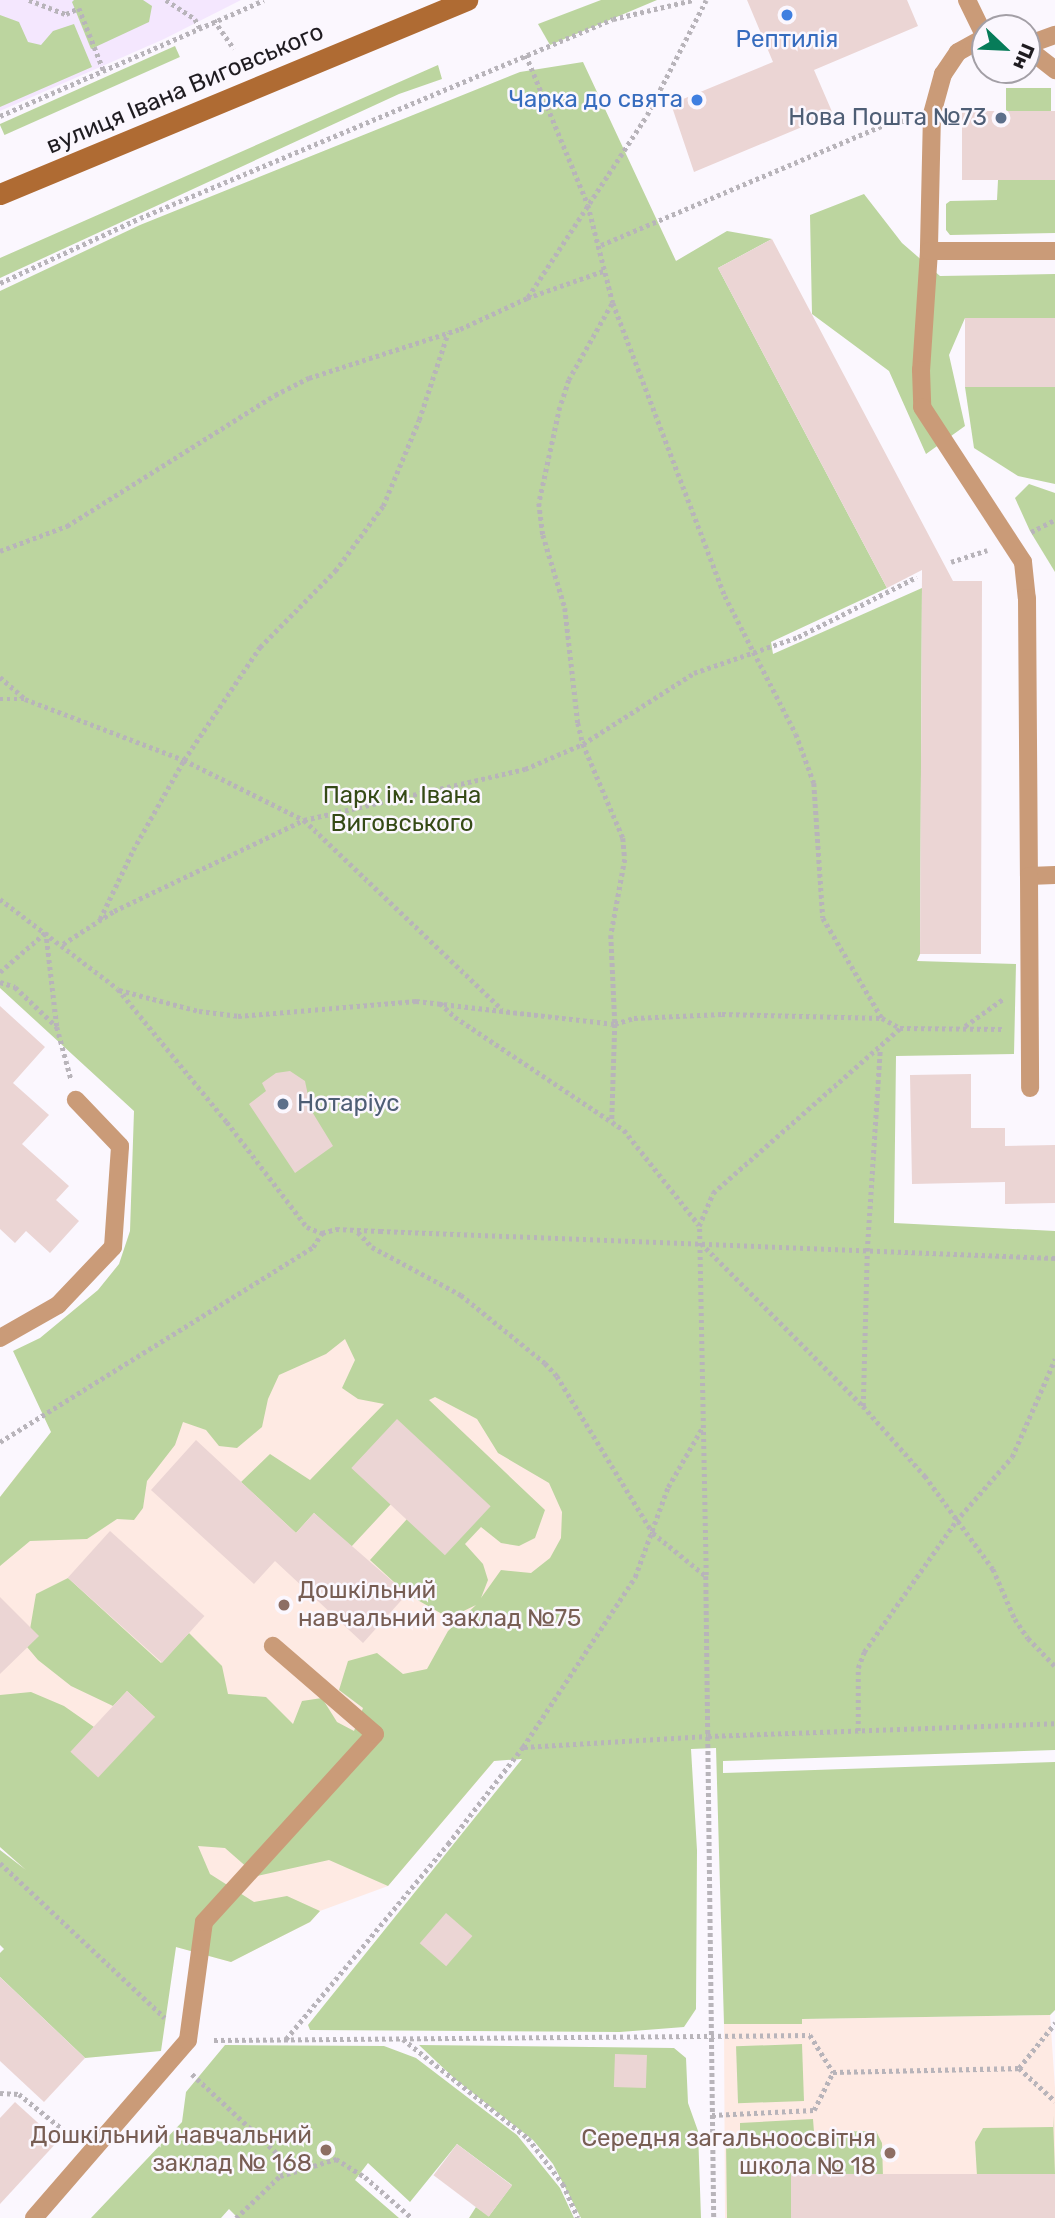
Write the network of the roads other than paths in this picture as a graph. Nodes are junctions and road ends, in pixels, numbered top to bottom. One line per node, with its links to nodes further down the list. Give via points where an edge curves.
1 (467, 0): 5 (main road, вулиця Івана Виговського)
2 (971, 45): 6 (lane, via 958,52 943,74 932,114)
3 (1041, 59): 4 (lane)
4 (1055, 71)
5 (0, 194)
6 (929, 251): 7 (lane); 9 (lane, via 920,370 922,407 1023,562)
7 (1055, 251)
8 (1055, 875): 9 (lane)
9 (1030, 876): 10 (lane)
10 (1030, 1088)
11 (76, 1100): 12 (lane, via 120,1146 113,1247 58,1305)
12 (0, 1338)
13 (273, 1646): 14 (lane, via 375,1734 204,1922 188,2040)
14 (34, 2218)

